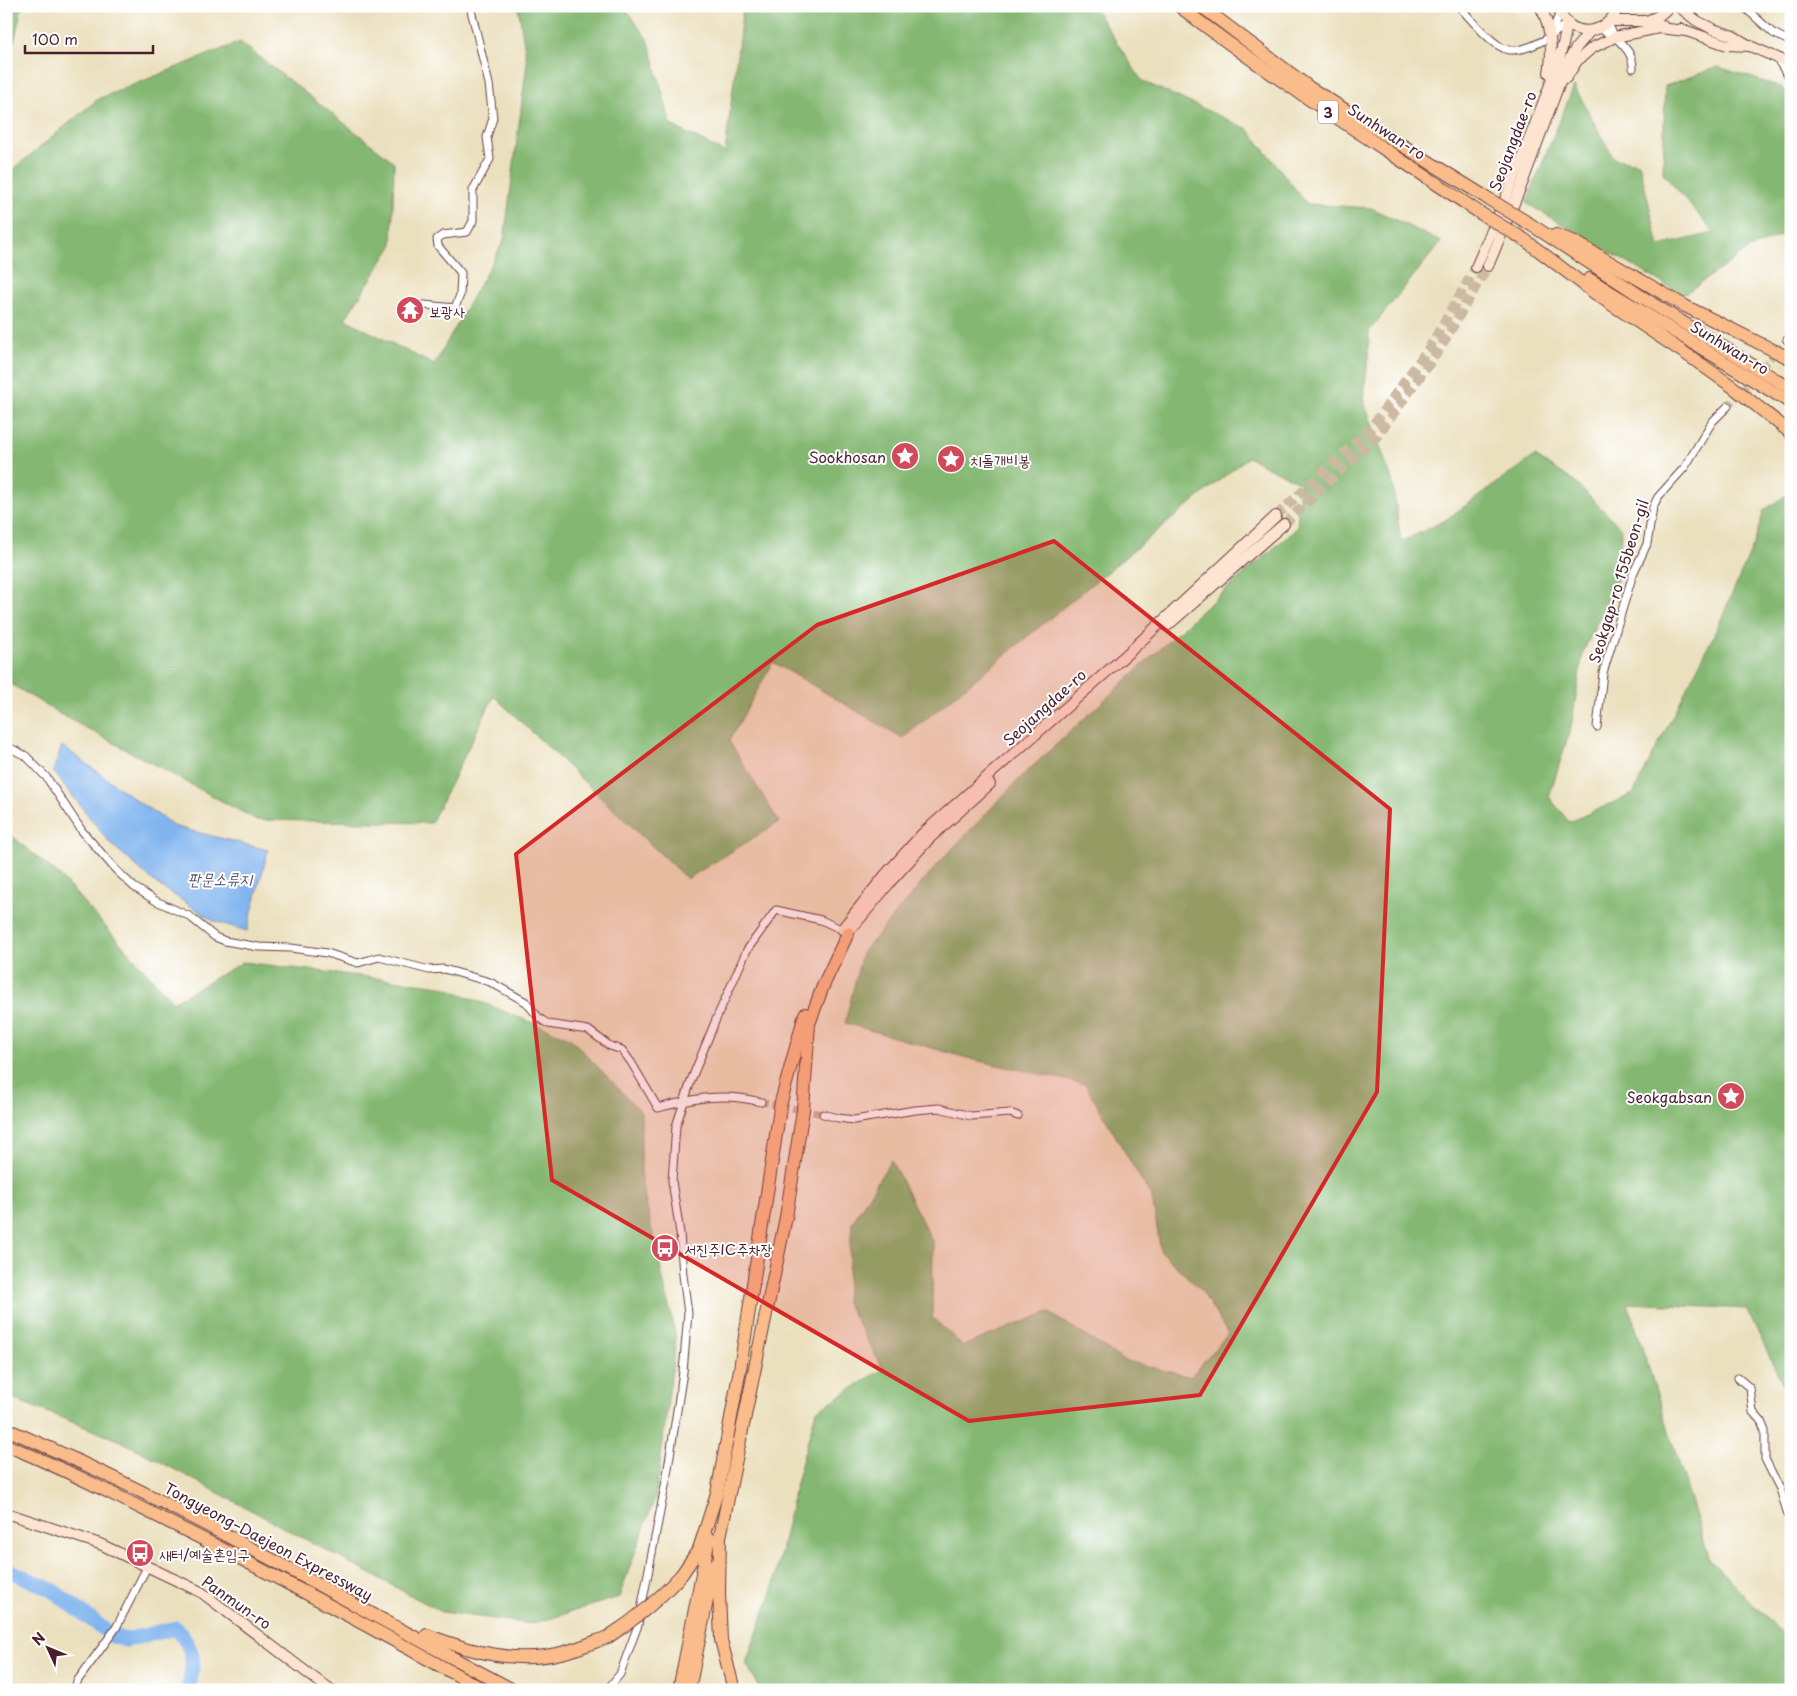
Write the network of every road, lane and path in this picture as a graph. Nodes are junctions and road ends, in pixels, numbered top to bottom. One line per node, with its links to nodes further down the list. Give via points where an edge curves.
1 (470, 6): 31 (street, via 489,84 493,118 487,137 490,159 473,190 473,221 466,232 437,239 438,246 461,273 460,295 455,308)
2 (1179, 6): 28 (highway, Sunhwan-ro / 3, bridge, via 1300,94)
3 (1201, 6): 27 (highway, Sunhwan-ro / 3, bridge, via 1310,88)
4 (1459, 6): 17 (street, via 1490,38 1507,50 1520,50)
5 (1540, 6): 17 (street)
6 (1618, 6): 14 (street, Seojangdae-ro)
7 (1670, 6): 12 (street)
8 (1678, 6): 15 (street)
9 (1691, 6): 15 (street)
10 (1743, 6): 19 (street, via 1773,33)
11 (1559, 9): 13 (street); 17 (street)
12 (1647, 21): 14 (street); 16 (street)
13 (1567, 23): 14 (street, via 1574,28); 17 (street); 26 (street, Seojangdae-ro, via 1560,58)
14 (1602, 26): 18 (street); 25 (street, Seojangdae-ro, via 1576,48)
15 (1713, 29): 20 (street)
16 (1686, 31): 18 (street, via 1659,28); 20 (street, via 1727,45)
17 (1550, 37): 26 (street, via 1552,56)
18 (1615, 37): 23 (street, via 1631,54); 25 (street, via 1592,48 1578,61)
19 (1791, 42)
20 (1750, 46): 21 (street)
21 (1777, 59): 22 (street); 24 (street)
22 (1791, 64)
23 (1633, 68)
24 (1791, 80)
25 (1556, 94): 29 (street, Seojangdae-ro)
26 (1543, 102): 30 (street, Seojangdae-ro)
27 (1532, 226): 32 (highway, via 1575,242 1685,306); 33 (highway, Sunhwan-ro / 3)
28 (1524, 240): 34 (highway, Sunhwan-ro / 3); 36 (highway, via 1596,294 1692,358)
29 (1488, 266)
30 (1476, 267)
31 (424, 305)
32 (1791, 358)
33 (1791, 390)
34 (1791, 403)
35 (1728, 406): 39 (street, Seokgap-ro 155beon-gil, via 1712,422 1685,468 1658,497 1653,508 1647,544 1633,574 1603,673)
36 (1791, 433)
37 (1276, 516): 41 (street, Seojangdae-ro, via 1127,654 922,834 885,875)
38 (1284, 524): 41 (street, Seojangdae-ro, via 930,838)
39 (1597, 728)
40 (6, 746): 42 (street, via 26,756 47,778 82,831 134,887 189,916 214,937 259,947 327,953 358,963 379,957 429,970 444,969 490,982 526,1002 548,1024 588,1030 610,1046 622,1050 658,1108)
41 (845, 931): 42 (street, via 821,920 776,910 747,950); 49 (highway, via 816,984 802,1021 781,1102 740,1369); 52 (highway, via 809,1024 803,1110 786,1217)
42 (685, 1101): 43 (street, via 722,1096); 59 (street, via 676,1126 672,1181 688,1313 683,1372 638,1624 620,1674)
43 (761, 1102)
44 (823, 1114): 45 (street, via 854,1120 939,1108 971,1116 1010,1113)
45 (1018, 1116)
46 (1738, 1378): 51 (street, via 1750,1388 1752,1412 1765,1431 1765,1460)
47 (6, 1429): 54 (highway, Tongyeong–Daejeon Expressway, via 52,1448 218,1531)
48 (6, 1445): 57 (highway, Tongyeong–Daejeon Expressway, via 213,1544)
49 (717, 1493): 54 (highway, bridge, via 699,1549 682,1574 634,1620 608,1637 564,1652 533,1657 499,1656 472,1651); 60 (highway)
50 (6, 1513): 53 (street, Panmun-ro, via 100,1544)
51 (1791, 1518)
52 (720, 1537): 61 (highway); 62 (highway, via 721,1640)
53 (147, 1567): 55 (street, via 116,1628); 56 (street, Panmun-ro, via 201,1592)
54 (385, 1620): 58 (highway, Tongyeong–Daejeon Expressway)
55 (74, 1690)
56 (330, 1690)
57 (484, 1690)
58 (513, 1690)
59 (607, 1690)
60 (679, 1690)
61 (689, 1690)
62 (734, 1690)

